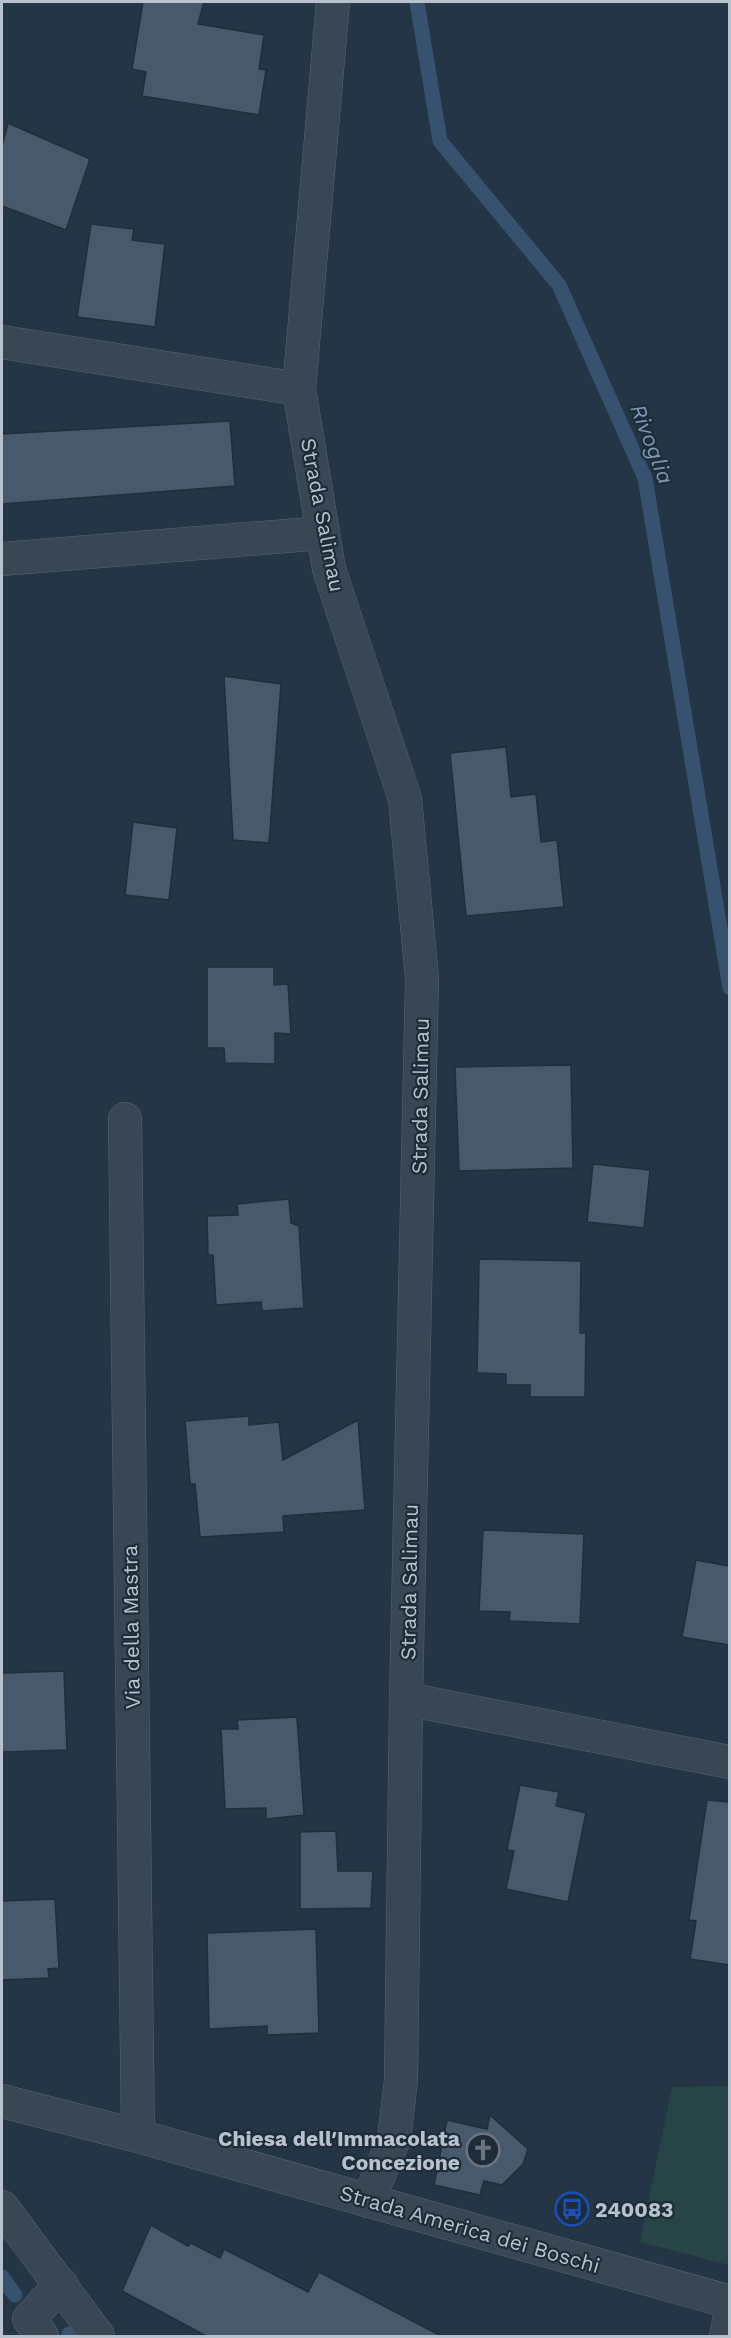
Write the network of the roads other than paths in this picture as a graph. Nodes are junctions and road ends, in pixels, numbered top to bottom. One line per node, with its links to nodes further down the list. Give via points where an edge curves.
1 (333, 2): 3 (street, Strada Salimau)
2 (2, 342): 3 (street)
3 (299, 389): 4 (street, Strada Salimau)
4 (323, 533): 5 (street); 7 (street, Strada Salimau, via 329,569 405,799 422,978)
5 (2, 559)
6 (125, 1119): 10 (street, Via della Mastra)
7 (406, 1699): 8 (street); 11 (street, Strada Salimau, via 401,2080 394,2139)
8 (729, 1762)
9 (2, 2101): 10 (street, Strada America dei Boschi)
10 (138, 2136): 11 (street, Strada America dei Boschi)
11 (368, 2201): 14 (street, Strada America dei Boschi)
12 (2, 2207): 13 (street)
13 (61, 2284): 16 (street); 17 (street)
14 (729, 2302)
15 (729, 2316): 18 (street)
16 (32, 2331)
17 (99, 2337)
18 (726, 2337)

